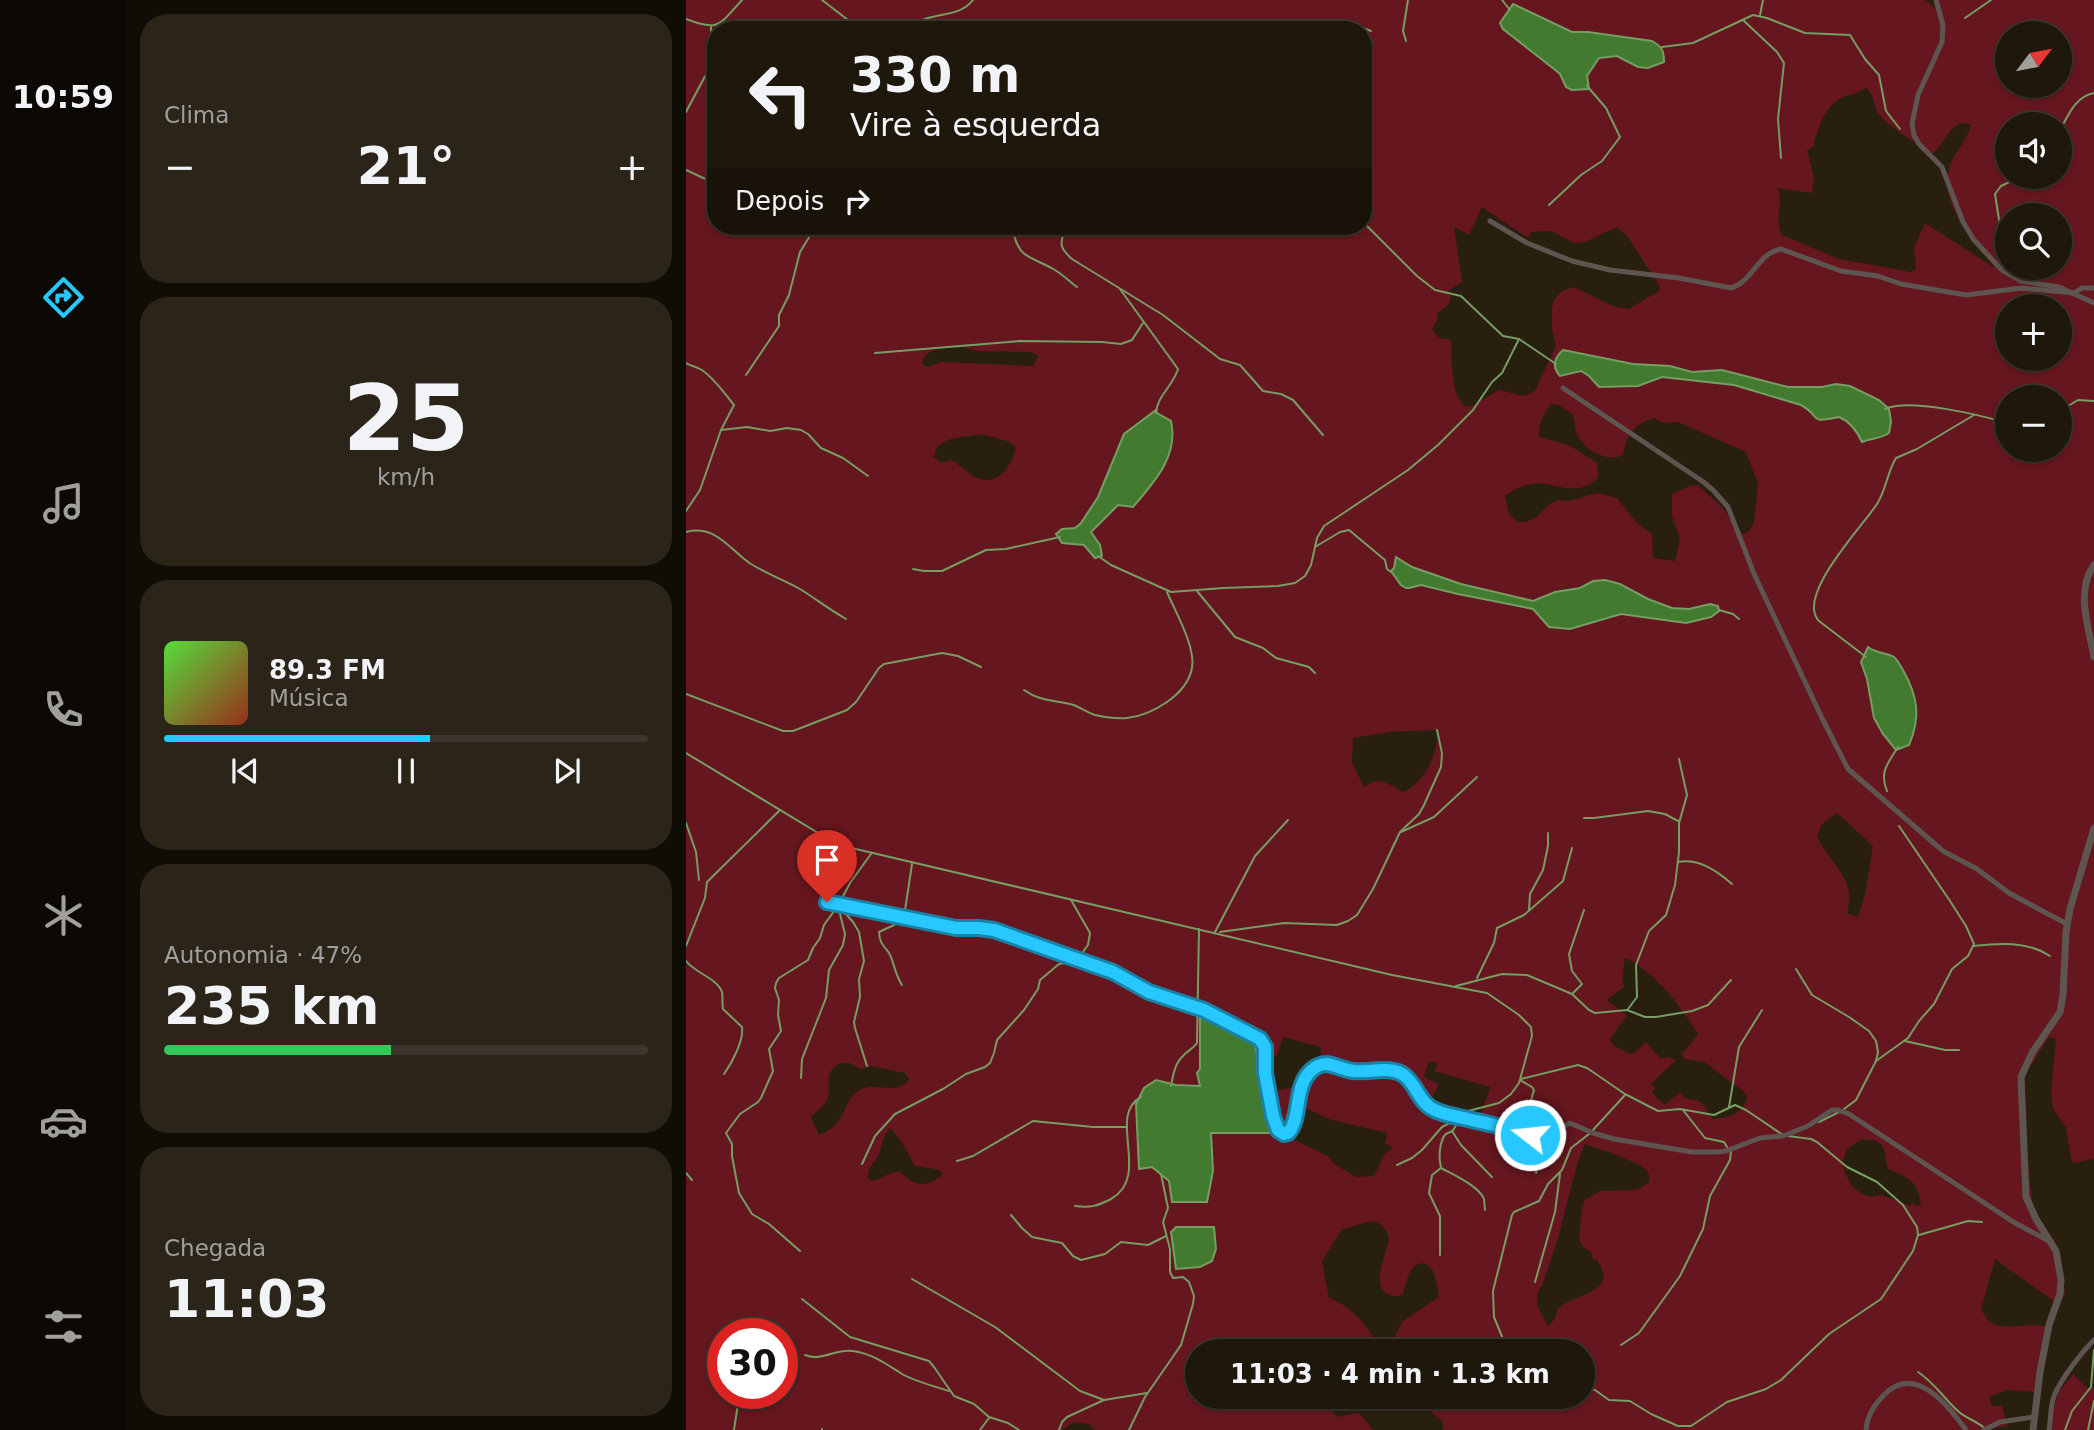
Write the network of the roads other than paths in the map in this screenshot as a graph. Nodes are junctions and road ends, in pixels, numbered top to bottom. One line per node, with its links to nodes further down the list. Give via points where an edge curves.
1 (1936, 0): 4 (street, via 1942,42 1918,95 1914,135 1942,167 1974,240 2002,270 2021,281)
2 (1490, 221): 4 (street, via 1527,243 1572,261 1731,288 1767,254 1781,249 1841,271 1966,295 2022,288)
3 (2094, 288): 4 (street)
4 (2074, 293): 5 (street)
5 (2094, 303)
6 (1563, 388): 11 (street, via 1702,481 1728,507 1755,576 1849,769 1944,851)
7 (2094, 565): 8 (street, via 2084,586)
8 (2094, 657)
9 (2094, 828): 11 (street)
10 (827, 902): 12 (street, via 956,928 994,930 1097,965 1149,992 1204,1010 1263,1041 1273,1116 1284,1134 1293,1128 1306,1076 1327,1064 1356,1072 1402,1074 1432,1109 1530,1135 1545,1136 1570,1123 1603,1137 1692,1152 1726,1151 1759,1138 1783,1136 1838,1110)
11 (2067, 924): 12 (street, via 2060,1012 2027,1062 2020,1085 2026,1197)
12 (2052, 1242): 14 (street, via 2060,1266 2060,1294 2045,1343)
13 (2094, 1340): 19 (street, via 2055,1394)
14 (2034, 1418): 17 (street, via 2000,1422); 18 (street)
15 (1866, 1430): 16 (street, via 1877,1401 1898,1384 1930,1391 1942,1399)
16 (1966, 1430)
17 (1984, 1430)
18 (2033, 1430)
19 (2049, 1430)

